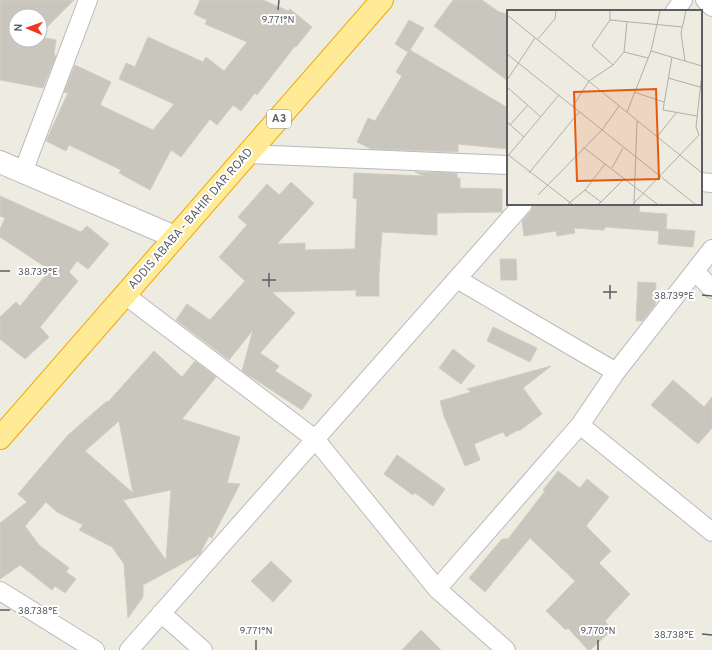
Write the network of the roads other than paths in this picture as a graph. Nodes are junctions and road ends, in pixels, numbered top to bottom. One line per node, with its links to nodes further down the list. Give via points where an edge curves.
1 (88, 0): 10 (street)
2 (382, 0): 7 (highway, ADDIS ABABA - BAHIR DAR ROAD / A3)
3 (683, 0): 6 (street)
4 (705, 0): 5 (street)
5 (712, 7)
6 (676, 10)
7 (248, 154): 9 (street); 14 (highway, ADDIS ABABA - BAHIR DAR ROAD / A3)
8 (0, 162): 10 (street)
9 (507, 165)
10 (23, 172): 14 (street)
11 (702, 182): 12 (street)
12 (712, 183)
13 (522, 205): 17 (street)
14 (175, 237): 19 (highway, ADDIS ABABA - BAHIR DAR ROAD / A3)
15 (712, 249): 16 (street)
16 (695, 271): 18 (street); 20 (street)
17 (457, 279): 20 (street); 23 (street)
18 (712, 289)
19 (125, 294): 22 (highway, ADDIS ABABA - BAHIR DAR ROAD / A3); 23 (street)
20 (616, 372): 21 (street)
21 (580, 425): 24 (street); 25 (street)
22 (0, 438)
23 (316, 439): 25 (street); 27 (street)
24 (712, 532)
25 (437, 589): 31 (street)
26 (0, 591): 28 (street)
27 (161, 613): 29 (street); 30 (street)
28 (95, 650)
29 (129, 650)
30 (204, 650)
31 (506, 650)

